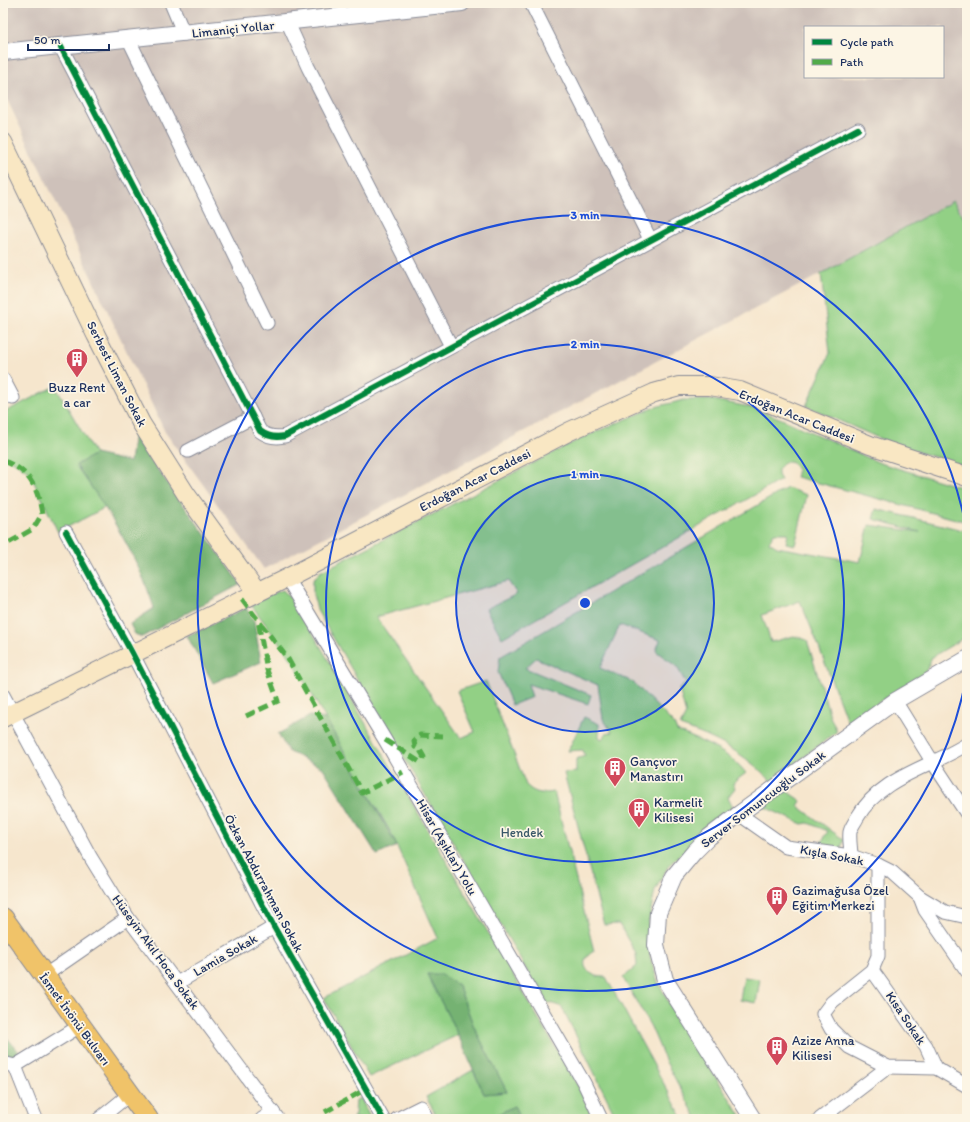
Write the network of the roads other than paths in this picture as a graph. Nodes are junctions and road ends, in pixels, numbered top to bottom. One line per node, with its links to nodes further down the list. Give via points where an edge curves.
1 (171, 3): 6 (street)
2 (462, 3): 4 (street, Limaniçi Yollar)
3 (531, 3): 12 (street)
4 (413, 6): 5 (street, Limaniçi Yollar)
5 (288, 23): 6 (street, Limaniçi Yollar); 14 (street)
6 (184, 34): 7 (street, Limaniçi Yollar)
7 (129, 40): 8 (street, Limaniçi Yollar); 13 (street)
8 (61, 47): 9 (street, Limaniçi Yollar); 17 (street)
9 (3, 52)
10 (858, 129): 12 (street)
11 (3, 142): 22 (main road, Serbest Liman Sokak, via 96,336 141,423 186,494)
12 (650, 239): 14 (street)
13 (267, 324)
14 (451, 346): 17 (street, via 286,436 278,438 265,435)
15 (3, 379): 16 (street)
16 (13, 398)
17 (253, 417): 18 (street)
18 (188, 451)
19 (967, 477): 21 (main road, Erdoğan Acar Caddesi, via 870,445 740,392 710,386 679,386 654,393 570,431)
20 (66, 532): 23 (street, Özkan Abdurrahman Sokak)
21 (287, 578): 22 (main road, Erdoğan Acar Caddesi); 56 (street, Hisar (Aşıklar) Yolu, via 385,740 584,1083)
22 (257, 592): 23 (main road, Erdoğan Acar Caddesi)
23 (132, 653): 27 (main road, Erdoğan Acar Caddesi); 38 (street, Özkan Abdurrahman Sokak)
24 (967, 658): 26 (street, Server Somuncuoğlu Sokak)
25 (3, 696): 27 (street, Hüseyin Akıl Hoca Sokak)
26 (895, 701): 29 (street); 30 (street, Server Somuncuoğlu Sokak)
27 (8, 715): 37 (street, Hüseyin Akıl Hoca Sokak)
28 (967, 744): 29 (street)
29 (932, 761): 31 (street); 32 (street, via 885,786 862,810 850,831)
30 (739, 814): 32 (street, Kışla Sokak, via 786,847); 57 (street, Server Somuncuoğlu Sokak, via 709,837 674,876 658,914 656,945 665,980)
31 (967, 814)
32 (851, 856): 33 (street, Kışla Sokak)
33 (878, 865): 34 (street, Kışla Sokak, via 892,872); 39 (street, via 878,956)
34 (920, 897): 35 (street, Kışla Sokak, via 945,912); 40 (street, via 925,910)
35 (967, 917)
36 (3, 918): 41 (main road, İsmet İnönü Bulvarı)
37 (128, 918): 41 (street); 42 (street, Hüseyin Akıl Hoca Sokak)
38 (274, 927): 42 (street, Lamia Sokak); 53 (street, Özkan Abdurrahman Sokak)
39 (872, 970): 45 (street, via 832,1002 823,1014 831,1029 849,1047); 46 (street, Kısa Sokak, via 926,1046)
40 (967, 970)
41 (44, 976): 43 (main road, İsmet İnönü Bulvarı)
42 (177, 983): 49 (street, Hüseyin Akıl Hoca Sokak)
43 (80, 1026): 44 (street); 48 (main road, İsmet İnönü Bulvarı)
44 (9, 1065): 50 (street)
45 (888, 1067): 46 (street); 58 (street)
46 (936, 1068): 47 (street)
47 (967, 1086)
48 (130, 1094): 51 (street); 52 (main road, İsmet İnönü Bulvarı)
49 (271, 1117)
50 (36, 1119)
51 (99, 1119)
52 (148, 1119)
53 (383, 1119)
54 (397, 1119): 55 (street, via 421,1107)
55 (427, 1119)
56 (601, 1119)
57 (753, 1119)
58 (820, 1119)

